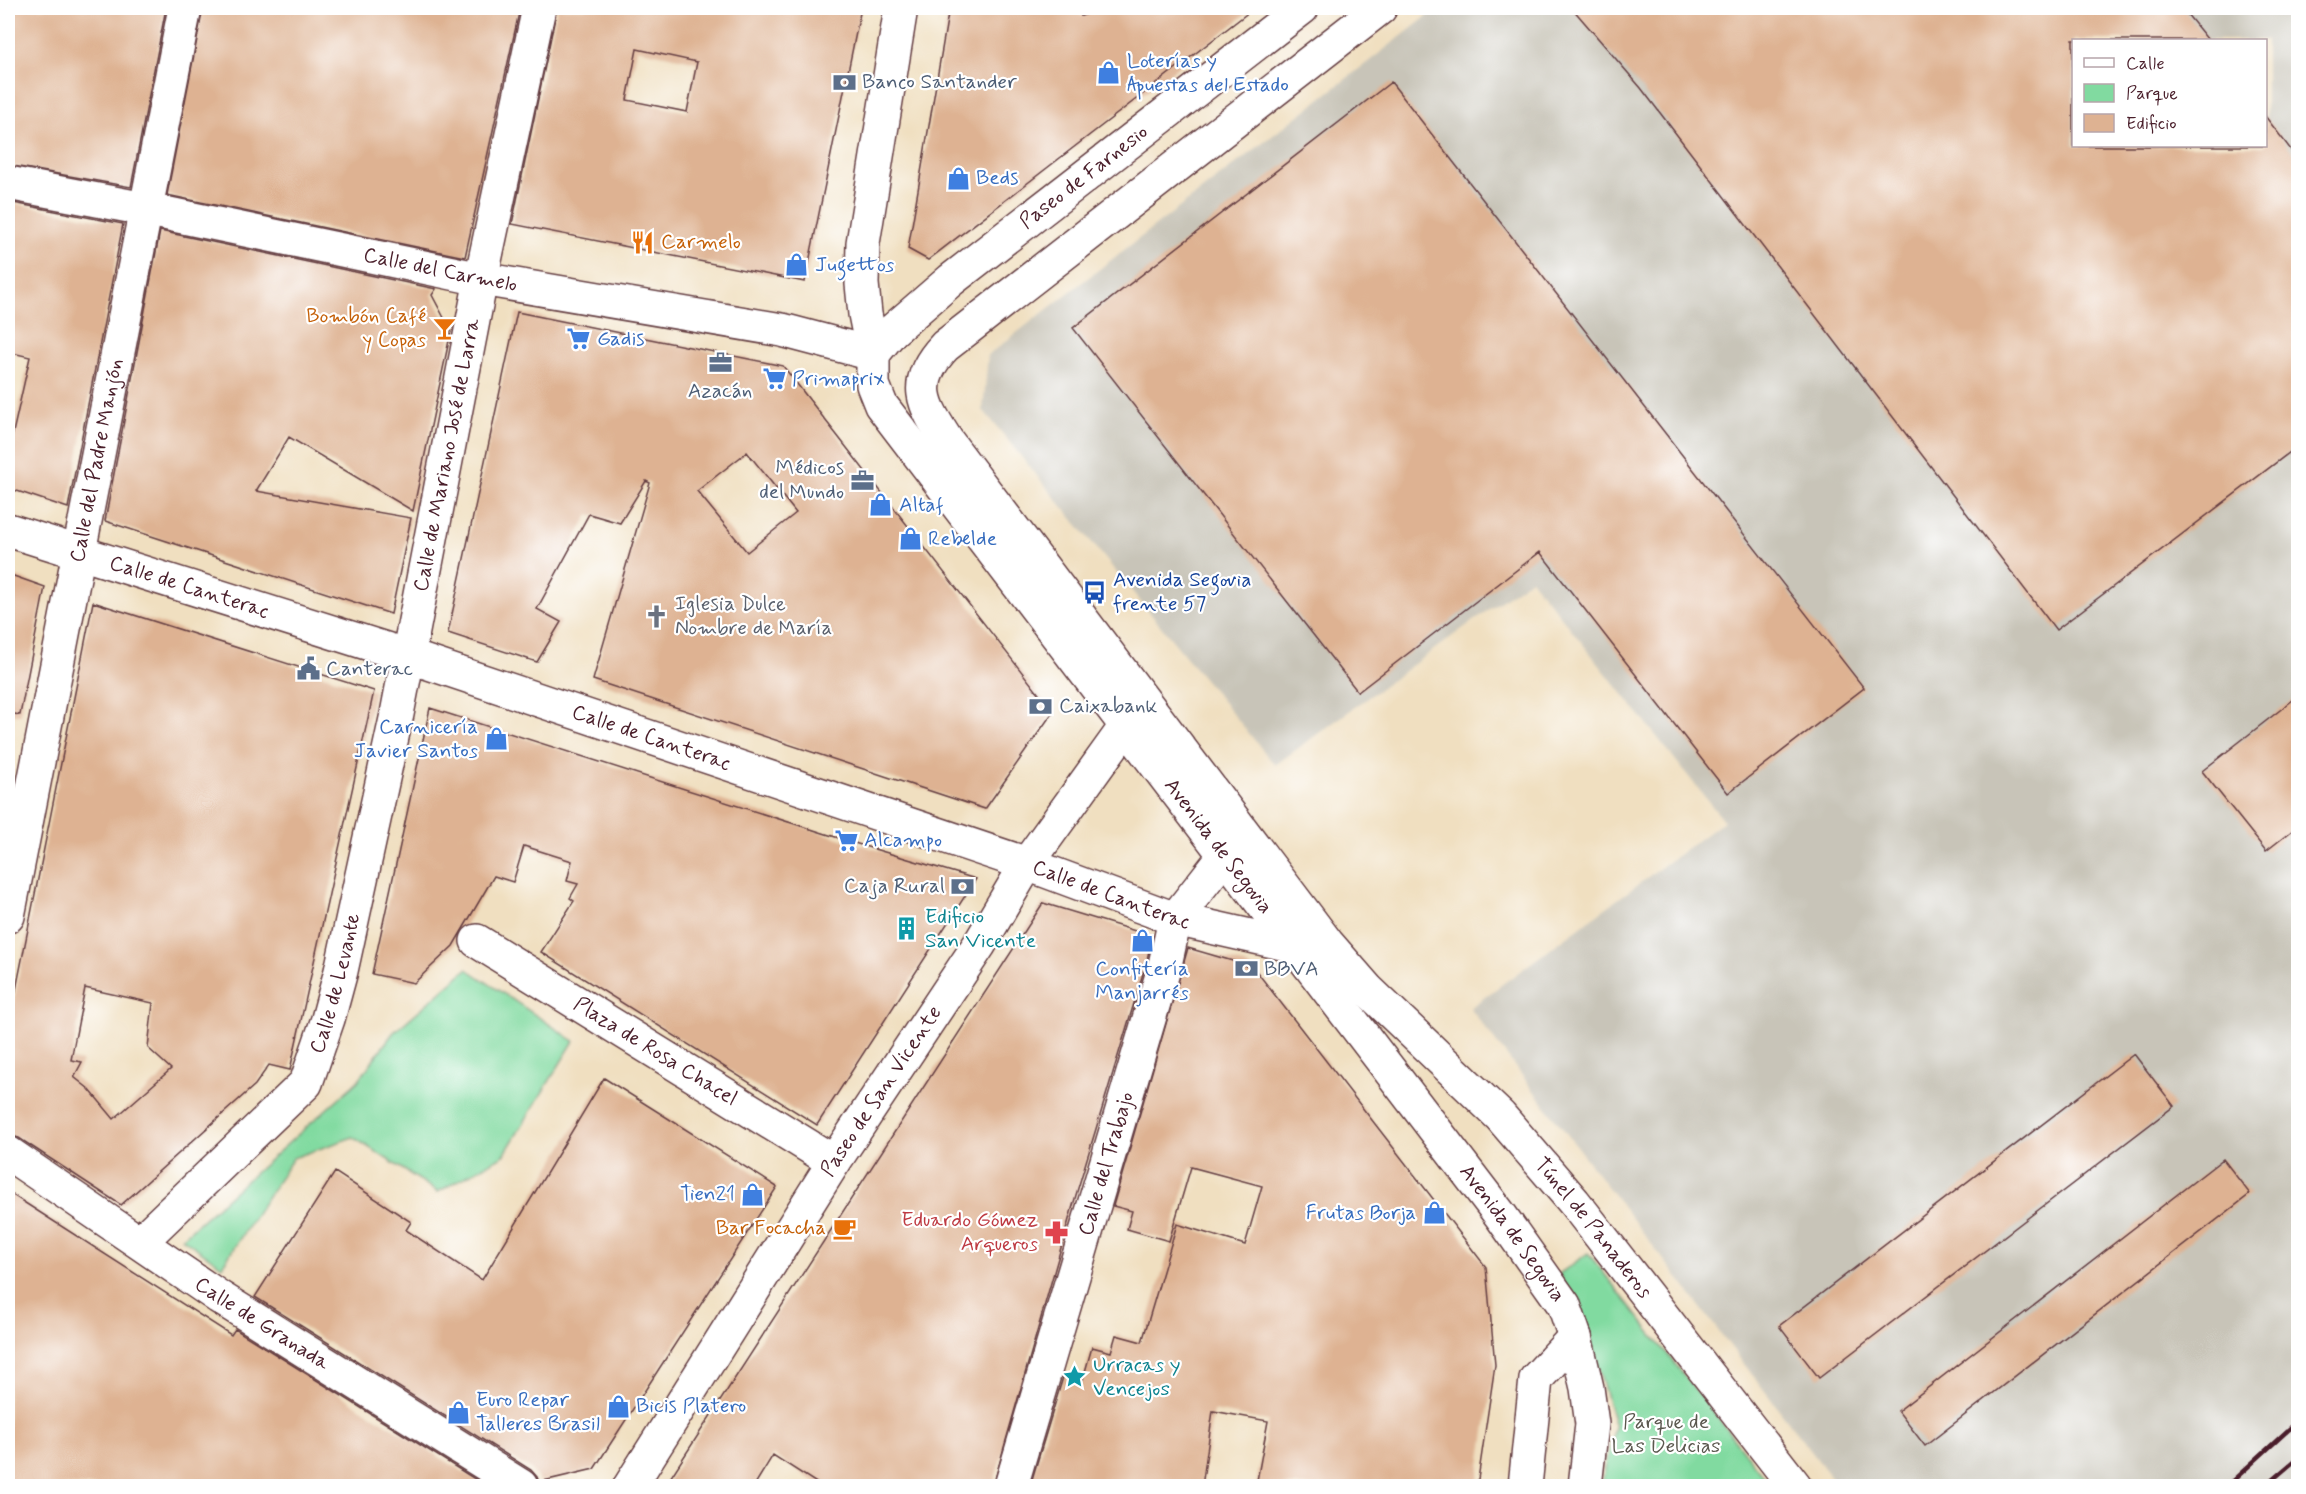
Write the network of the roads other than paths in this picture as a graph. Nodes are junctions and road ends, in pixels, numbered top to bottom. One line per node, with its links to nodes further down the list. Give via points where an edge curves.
1 (185, 8): 7 (street, Calle del Padre Manjón)
2 (539, 8): 8 (street, Calle de Mariano José de Larra)
3 (901, 8): 10 (street, Avenida de Segovia, via 863,243 865,314)
4 (1302, 8): 10 (street, Paseo de Farnesio, via 951,280 892,331)
5 (1371, 12): 9 (street)
6 (8, 183): 7 (street, Calle del Carmelo)
7 (145, 209): 8 (street, Calle del Carmelo); 12 (street, Calle del Padre Manjón)
8 (481, 279): 10 (street, Calle del Carmelo, via 782,330); 13 (street, Calle de Mariano José de Larra)
9 (945, 346): 10 (street, via 912,356); 14 (street, Avenida de Segovia, via 931,361 924,379 923,397 931,416)
10 (873, 354): 14 (street, Avenida de Segovia, via 873,385 881,405)
11 (8, 530): 12 (street, Calle de Canterac)
12 (80, 552): 13 (street, Calle de Canterac); 17 (street, Calle del Padre Manjón)
13 (408, 656): 16 (street, Calle de Canterac); 24 (street, Calle de Levante, via 341,971 306,1083)
14 (1137, 715): 15 (street, Avenida de Segovia); 16 (street, Paseo de San Vicente); 21 (street, Avenida de Segovia)
15 (1225, 855): 18 (street, Calle del Trabajo); 20 (street, Avenida de Segovia)
16 (1027, 864): 18 (street, Calle de Canterac); 23 (street, Paseo de San Vicente, via 979,945)
17 (8, 916)
18 (1175, 919): 20 (street, Calle de Canterac); 28 (street, Calle del Trabajo, via 1165,965)
19 (477, 941): 23 (street, Plaza de Rosa Chacel)
20 (1294, 946): 25 (street, Avenida de Segovia, via 1549,1281 1564,1305)
21 (1368, 990): 31 (street, Túnel de Panaderos, via 1500,1116 1574,1202)
22 (8, 1153): 24 (street, Calle de Granada)
23 (834, 1162): 27 (street, Paseo de San Vicente)
24 (140, 1242): 26 (street, Calle de Granada, via 219,1297)
25 (1575, 1337): 29 (street, via 1536,1379); 30 (street, Avenida de Segovia, via 1592,1424)
26 (521, 1486)
27 (630, 1486)
28 (1011, 1486)
29 (1525, 1486)
30 (1585, 1486)
31 (1795, 1486)

